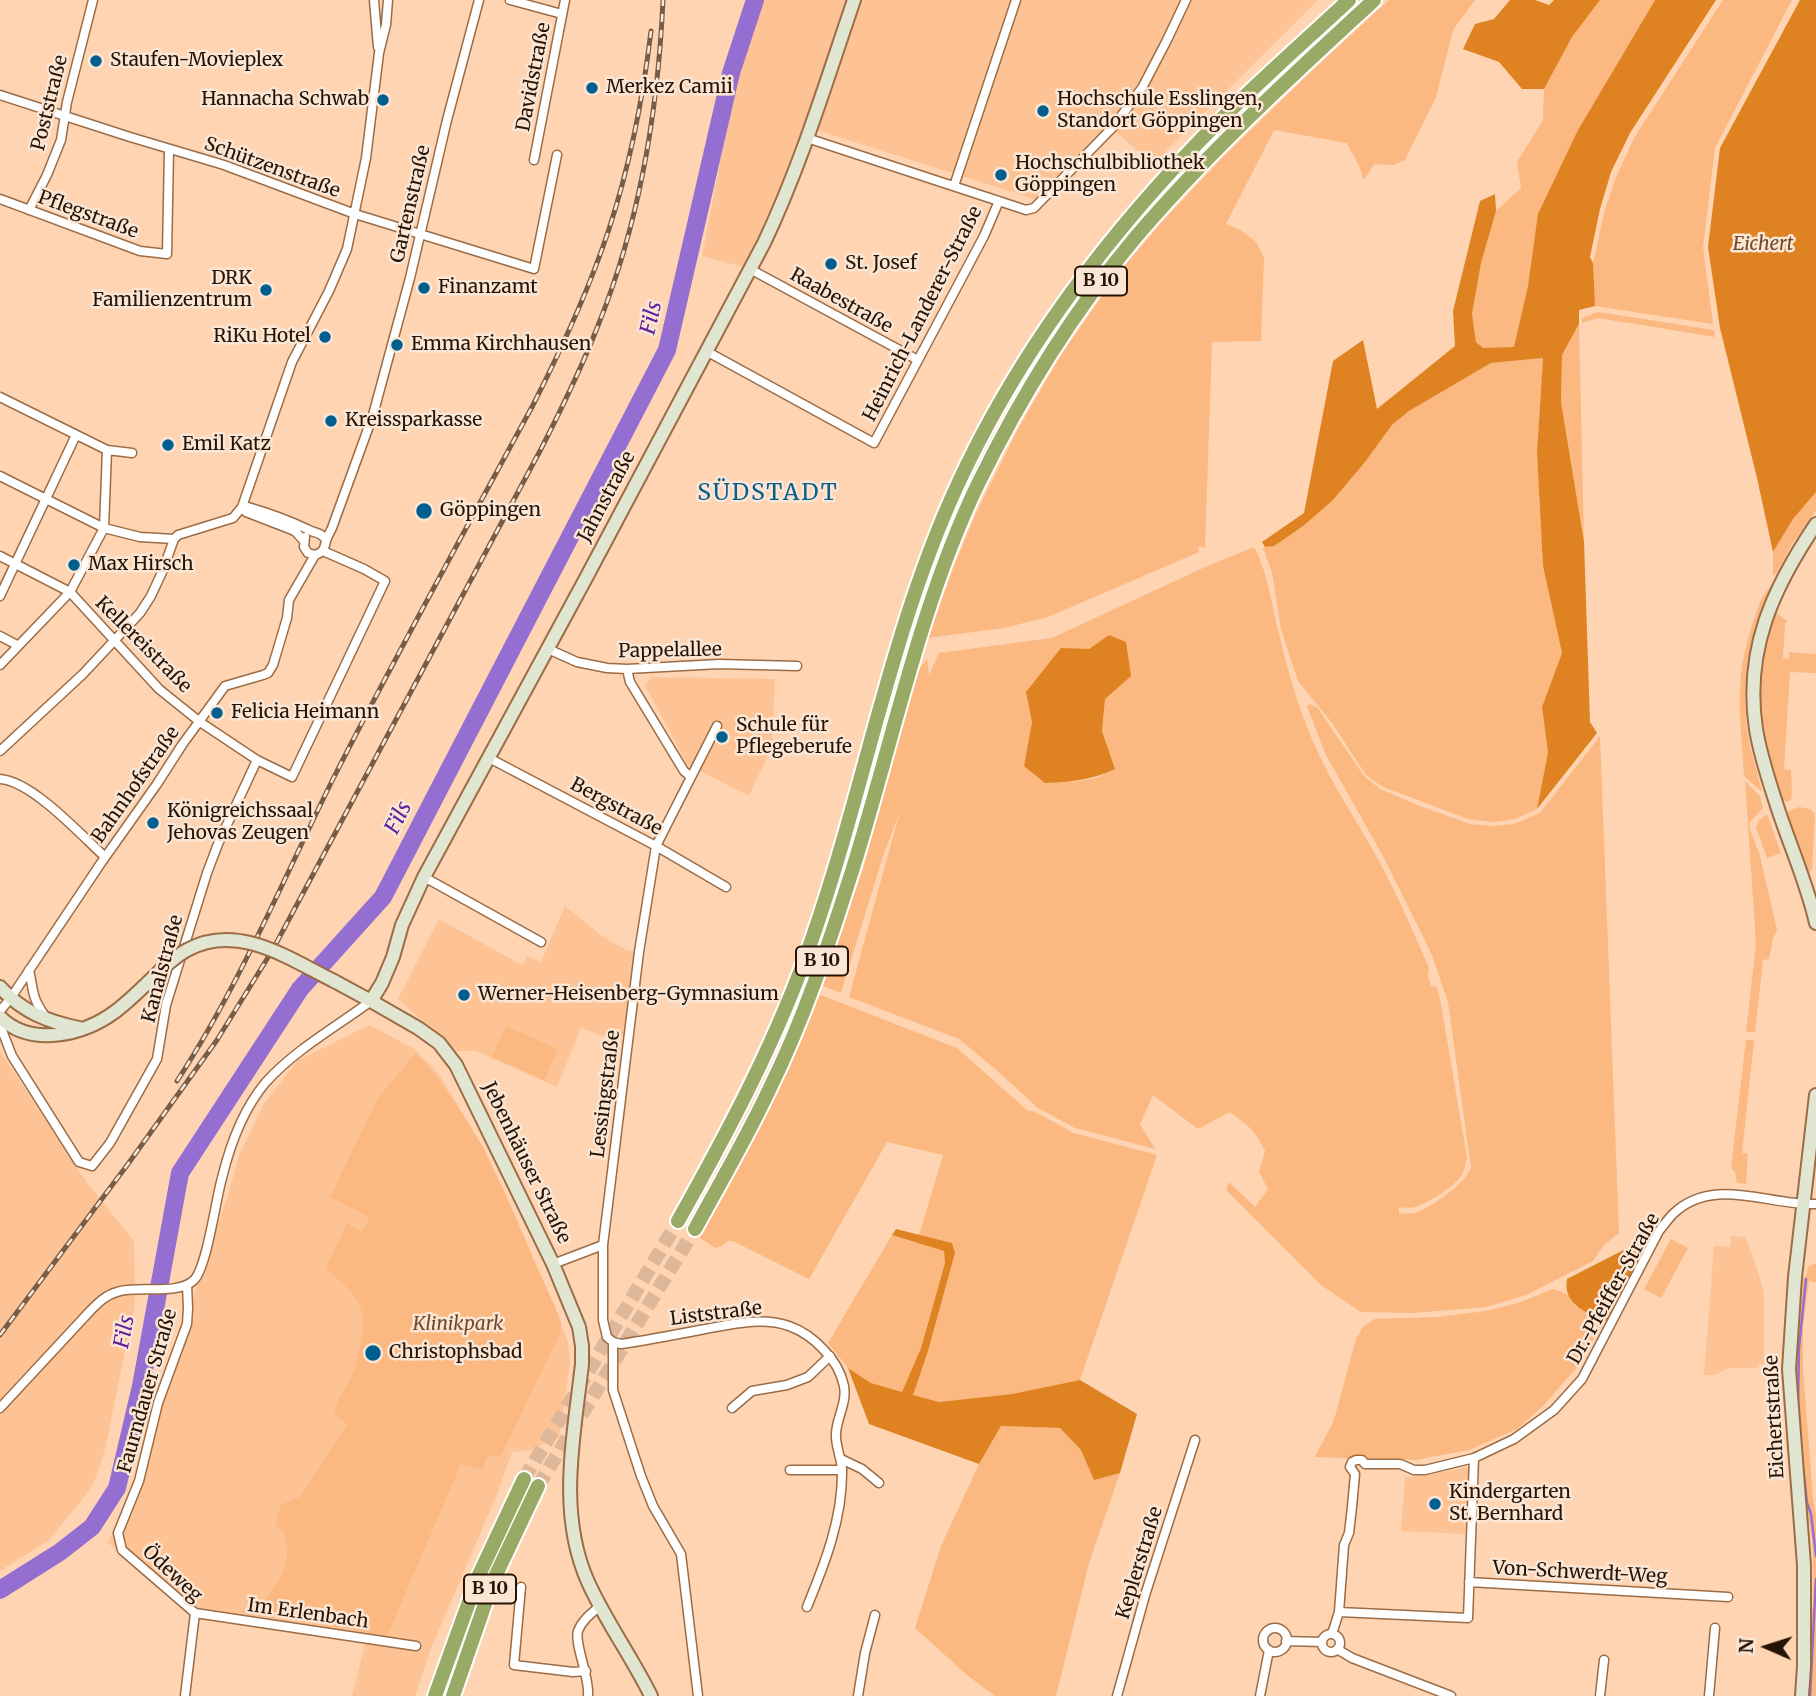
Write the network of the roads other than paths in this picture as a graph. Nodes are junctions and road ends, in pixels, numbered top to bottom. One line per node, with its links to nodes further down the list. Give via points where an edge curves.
1 (93, 0): 15 (street, Poststraße)
2 (374, 0): 13 (street)
3 (388, 0): 13 (street)
4 (479, 0): 25 (street, Gartenstraße)
5 (510, 0): 12 (street)
6 (565, 0): 12 (street, Davidstraße)
7 (854, 0): 16 (main road, Jahnstraße)
8 (1016, 0): 20 (street)
9 (1186, 0): 22 (street, Heinrich-Landerer-Straße, via 1142,88 1111,130 1034,208 1026,210)
10 (1349, 0): 79 (highway, B 10, via 1189,151 1121,228 1006,392 966,466 933,543 902,630 812,940 789,1001 754,1080)
11 (1374, 0): 80 (highway, B 10, via 1203,162 1135,239 1072,321 1026,394 955,537 922,628 854,864 809,998 770,1089)
12 (562, 14): 19 (street, Davidstraße)
13 (379, 53): 24 (street)
14 (0, 94): 15 (street, Schützenstraße)
15 (65, 116): 17 (street, Schützenstraße); 23 (street, Poststraße, via 61,140)
16 (807, 138): 20 (street); 26 (main road, Jahnstraße, via 783,202)
17 (169, 149): 23 (street, Pflegstraße, via 167,254 140,251); 24 (street, Schützenstraße, via 249,173)
18 (556, 155): 25 (street, Schützenstraße, via 534,269)
19 (534, 160)
20 (954, 186): 22 (street)
21 (0, 199): 23 (street, Pflegstraße)
22 (999, 201): 28 (street, Heinrich-Landerer-Straße)
23 (30, 210)
24 (355, 214): 25 (street, Schützenstraße); 35 (street, via 347,249 292,362)
25 (420, 233): 41 (street, Gartenstraße, via 373,415)
26 (750, 269): 27 (main road, Jahnstraße); 28 (street, Raabestraße)
27 (706, 351): 28 (street, Heinrich-Landerer-Straße, via 874,443); 51 (main road, Jahnstraße)
28 (918, 360)
29 (0, 397): 30 (street)
30 (76, 435): 31 (street); 34 (street)
31 (107, 450): 32 (street); 37 (street)
32 (132, 453)
33 (0, 476): 34 (street)
34 (47, 499): 37 (street); 45 (street)
35 (242, 507): 38 (street); 39 (street, via 233,518); 40 (street)
36 (1816, 524): 66 (main road, via 1764,622 1754,701 1761,755)
37 (104, 528): 39 (street); 46 (street)
38 (312, 532): 40 (street); 41 (street)
39 (174, 539): 49 (street, via 151,596)
40 (303, 540): 43 (street, via 305,550)
41 (326, 540): 42 (street)
42 (323, 551): 43 (street); 59 (street, Kellereistraße, via 385,581 292,777)
43 (314, 555): 55 (street, Bahnhofstraße, via 289,600 268,673 225,686)
44 (0, 556): 45 (street, Kellereistraße)
45 (16, 563): 46 (street, Kellereistraße); 47 (street)
46 (70, 592): 49 (street, Kellereistraße); 50 (street)
47 (0, 597)
48 (0, 636): 50 (street)
49 (115, 642): 55 (street, Kellereistraße, via 159,689); 57 (street)
50 (17, 645): 52 (street)
51 (548, 649): 54 (street, Pappelallee, via 577,662); 58 (main road, Jahnstraße)
52 (0, 664)
53 (797, 666): 54 (street, Pappelallee)
54 (627, 668): 60 (street, via 630,681)
55 (200, 722): 59 (street, Kellereistraße); 63 (street, Bahnhofstraße)
56 (717, 726): 60 (street, Lessingstraße)
57 (0, 751)
58 (489, 758): 62 (street, Bergstraße); 64 (main road, Jahnstraße)
59 (257, 760): 75 (street, Kanalstraße, via 207,873 166,1005 157,1059 92,1166 79,1163 12,1056)
60 (691, 777): 62 (street, Lessingstraße)
61 (0, 779): 63 (street, via 33,792)
62 (656, 846): 65 (street, Bergstraße); 81 (street, Lessingstraße)
63 (105, 857): 68 (street, Bahnhofstraße)
64 (424, 877): 67 (street); 71 (main road, Jahnstraße)
65 (726, 887)
66 (1816, 923)
67 (541, 942)
68 (29, 970): 70 (street, Bahnhofstraße); 74 (street, via 36,1004)
69 (0, 988): 70 (main road)
70 (10, 999): 72 (street, Bahnhofstraße); 74 (main road)
71 (371, 1000): 76 (main road, Jebenhäuser Straße, bridge, via 262,945 214,940 185,951 117,1010); 82 (main road, Jebenhäuser Straße, via 439,1043 456,1065); 83 (street, Faurndauer Straße, via 291,1058 252,1102 222,1177 201,1266)
72 (0, 1011)
73 (0, 1017): 76 (main road, Jebenhäuser Straße, via 9,1026 31,1034 52,1036)
74 (48, 1021): 76 (main road)
75 (0, 1025)
76 (81, 1028)
77 (1816, 1095): 78 (main road, Eichertstraße)
78 (1810, 1204): 89 (street, Dr.-Pfeiffer-Straße, via 1714,1194 1674,1213 1659,1231 1582,1379 1554,1410 1514,1440); 126 (main road, Eichertstraße, via 1795,1277 1789,1368 1804,1565)
79 (678, 1222)
80 (695, 1229)
81 (603, 1245): 82 (street); 84 (street, Lessingstraße, via 604,1320 607,1337)
82 (553, 1264): 100 (main road, Jebenhäuser Straße, via 579,1327 582,1346 570,1497 579,1556)
83 (187, 1284): 86 (street, via 118,1291 105,1297); 96 (street, Faurndauer Straße, via 187,1324 158,1403 139,1481)
84 (613, 1342): 85 (street, Liststraße, via 768,1322 813,1337); 119 (street, Lessingstraße, via 613,1390 641,1476 681,1554)
85 (830, 1356): 87 (street, via 808,1377 752,1391); 90 (street, Liststraße, via 844,1386 835,1436)
86 (0, 1408)
87 (732, 1408)
88 (1195, 1440): 121 (street, Keplerstraße)
89 (1474, 1458): 97 (street); 102 (street, Dr.-Pfeiffer-Straße, via 1425,1470 1352,1462 1355,1474)
90 (841, 1459): 92 (street, Liststraße); 94 (street)
91 (790, 1470): 92 (street)
92 (842, 1470): 101 (street, Liststraße, via 831,1545)
93 (524, 1479): 116 (highway, B 10, via 478,1577)
94 (879, 1483)
95 (538, 1486): 117 (highway, B 10, via 493,1581)
96 (122, 1521): 103 (street, Ödeweg, via 118,1533 122,1550)
97 (1469, 1582): 99 (street, Von-Schwerdt-Weg); 102 (street, Von-Schwerdt-Weg, via 1468,1618)
98 (521, 1587): 113 (street, via 514,1665)
99 (1728, 1597)
100 (600, 1606): 113 (street, via 578,1633); 114 (main road, Jebenhäuser Straße)
101 (807, 1607)
102 (1339, 1612): 106 (street, Dr.-Pfeiffer-Straße)
103 (195, 1613): 109 (street, Im Erlenbach); 115 (street, Ödeweg)
104 (875, 1615): 120 (street)
105 (1716, 1628): 125 (street)
106 (1332, 1634): 108 (street); 110 (street, via 1340,1642)
107 (1286, 1640): 108 (street); 111 (street, via 1280,1650); 111 (street, via 1281,1630 1270,1629 1263,1637)
108 (1322, 1642): 110 (street, via 1327,1651)
109 (416, 1646)
110 (1337, 1649): 123 (street)
111 (1269, 1650): 122 (street)
112 (1604, 1660): 124 (street)
113 (586, 1671): 118 (street)
114 (653, 1695)
115 (185, 1696)
116 (435, 1696)
117 (453, 1696)
118 (588, 1696)
119 (698, 1696)
120 (858, 1696)
121 (1116, 1696)
122 (1260, 1696)
123 (1451, 1696)
124 (1600, 1696)
125 (1709, 1696)
126 (1802, 1696)

